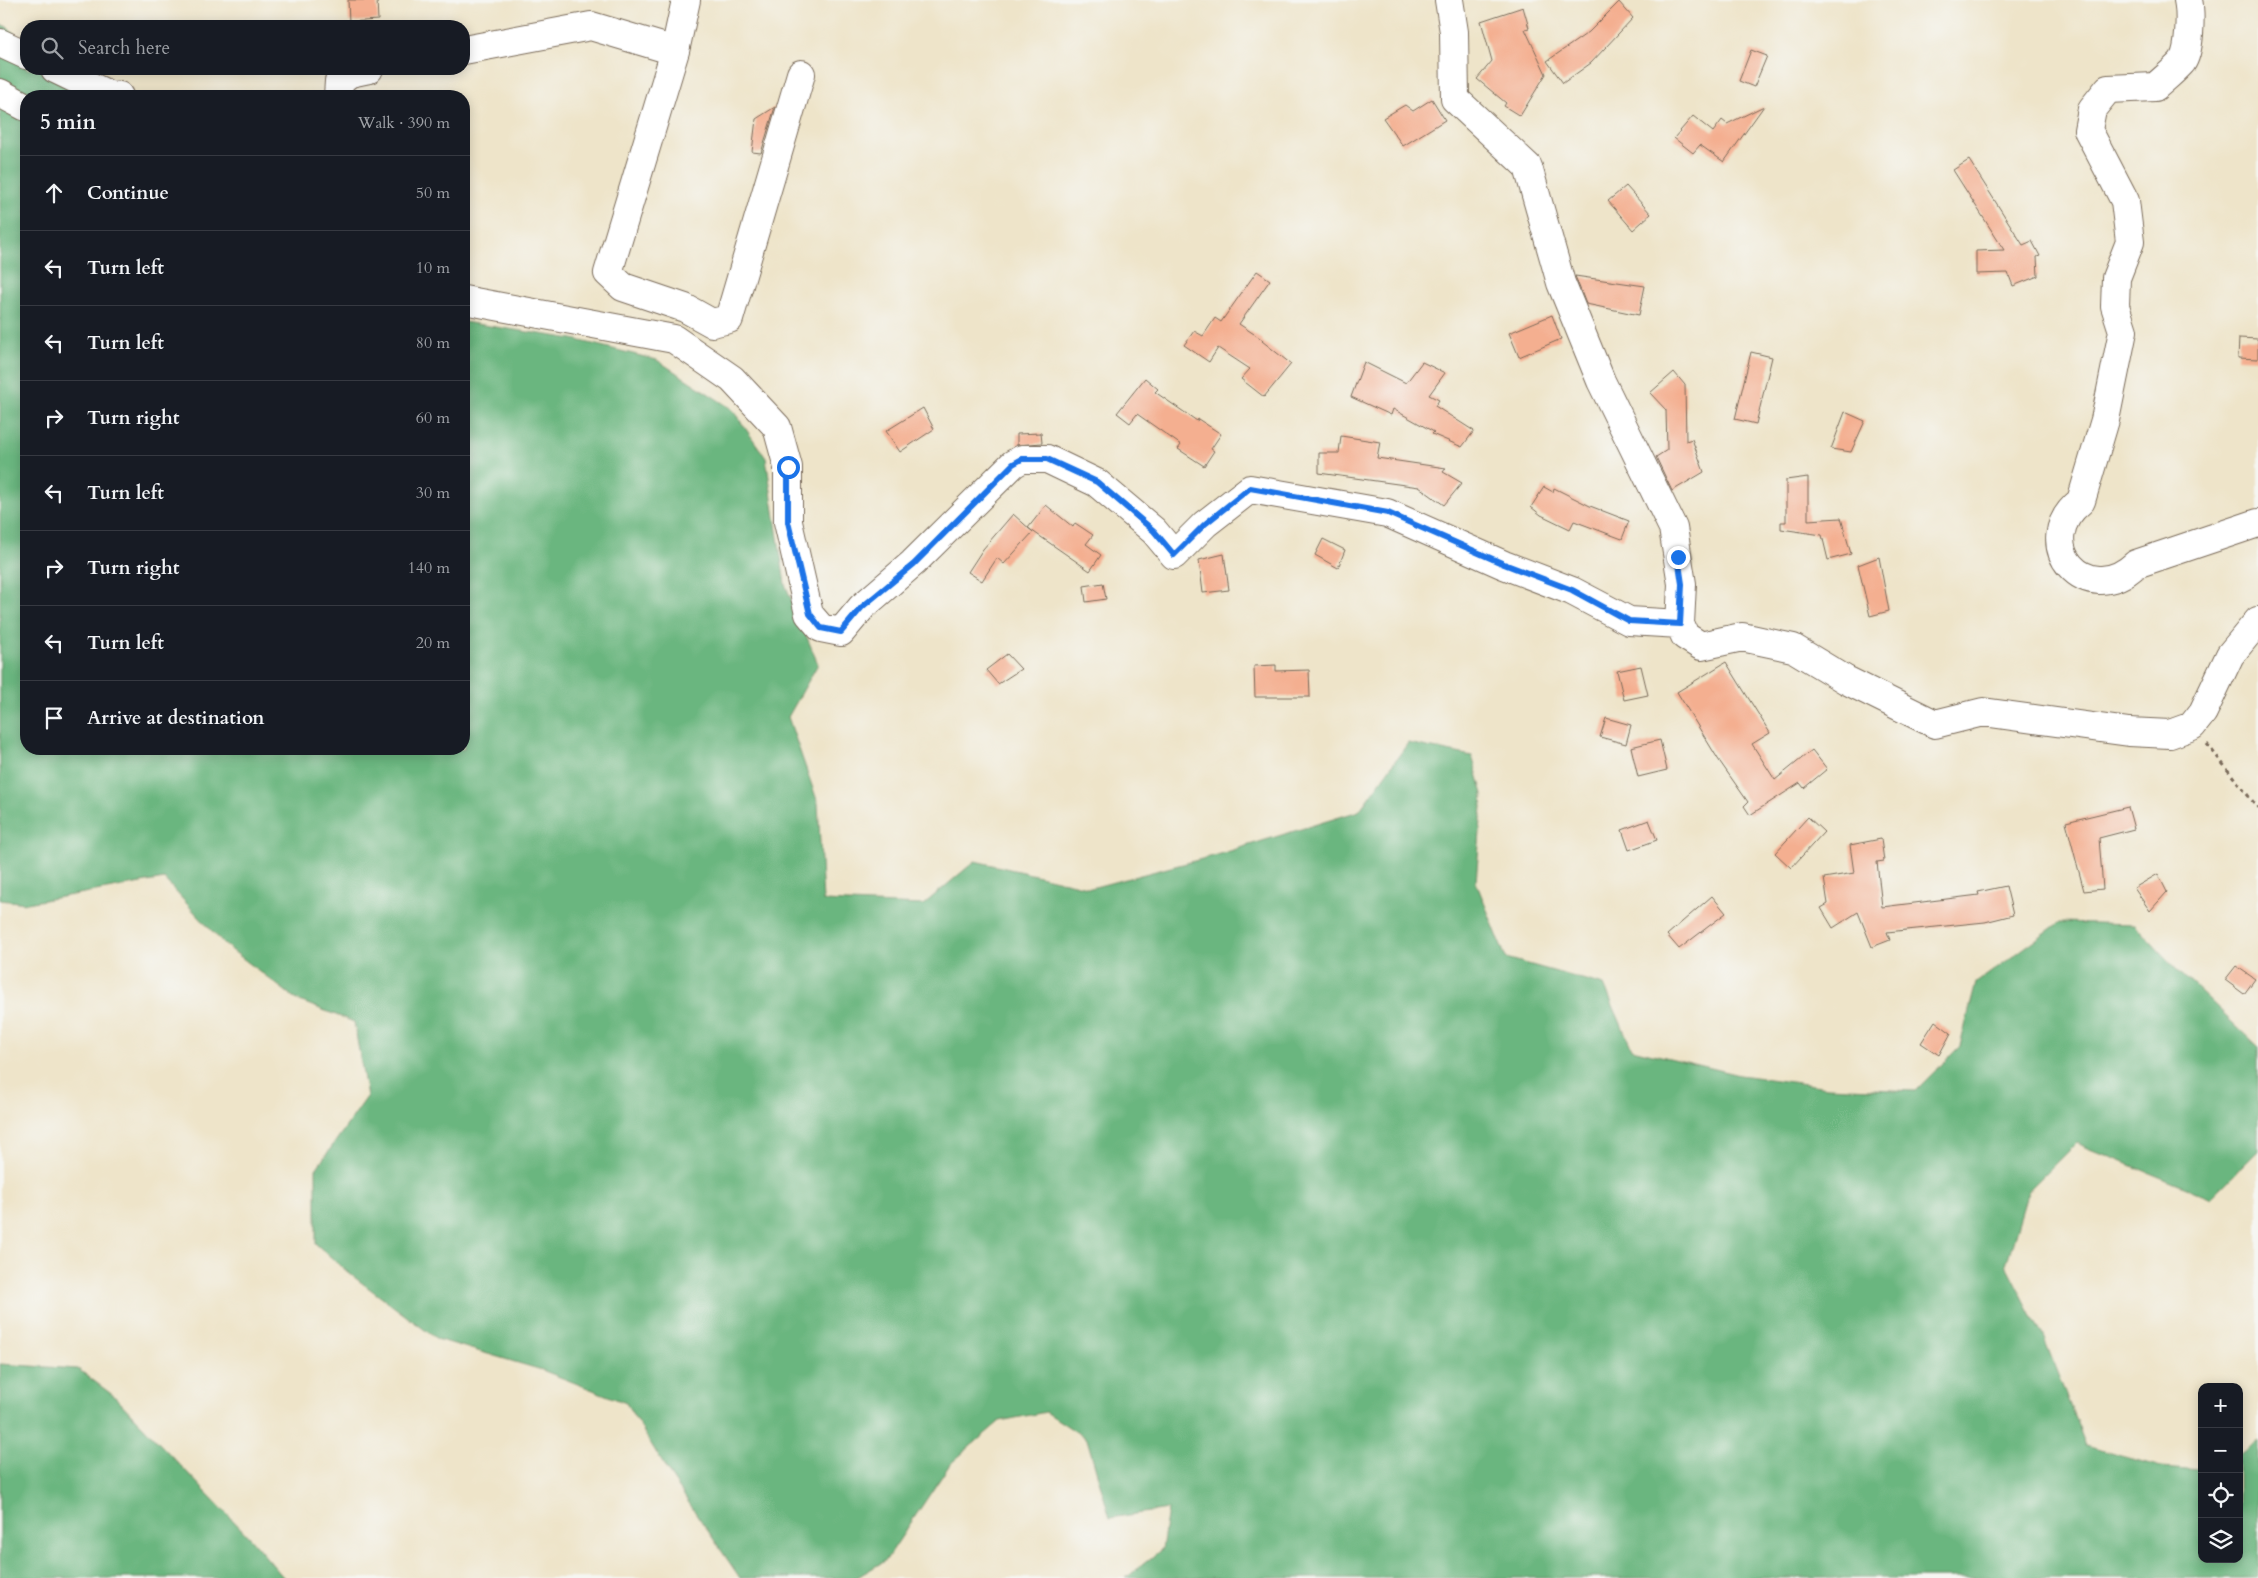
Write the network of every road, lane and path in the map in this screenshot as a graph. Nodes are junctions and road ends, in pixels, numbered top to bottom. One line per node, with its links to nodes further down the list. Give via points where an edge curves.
1 (686, 0): 6 (street)
2 (1449, 0): 18 (street, via 1454,32 1455,99 1528,167 1561,283 1602,381 1673,528 1682,584)
3 (2188, 0): 16 (street, via 2188,41 2183,61 2155,87 2108,89 2092,109 2088,130 2125,201 2130,242 2116,278 2115,306 2123,331 2105,420 2082,501 2063,521 2061,548 2075,571 2100,581 2114,579 2136,564)
4 (0, 43): 7 (street)
5 (470, 49): 6 (street, via 591,26)
6 (675, 51): 8 (street, via 608,272 623,287 685,308 712,323 729,319)
7 (20, 52)
8 (801, 74)
9 (68, 75): 11 (street)
10 (348, 75): 12 (street, via 340,82)
11 (100, 90)
12 (339, 90)
13 (0, 93): 14 (street)
14 (20, 104)
15 (470, 301): 18 (street, via 674,339 732,379 778,427 788,467 788,522 810,614 821,628 841,632 862,607 914,564 1013,464 1022,459 1047,459 1097,482 1154,531 1174,555 1205,524 1250,488 1388,513 1572,590 1629,621)
16 (2258, 523)
17 (2258, 621): 19 (street, via 2230,655 2203,712)
18 (1680, 624): 19 (street, via 1685,636 1701,646 1742,637 1793,648 1846,680 1935,724 1983,712 2129,732 2170,734)
19 (2192, 726): 20 (path)
20 (2258, 808)

